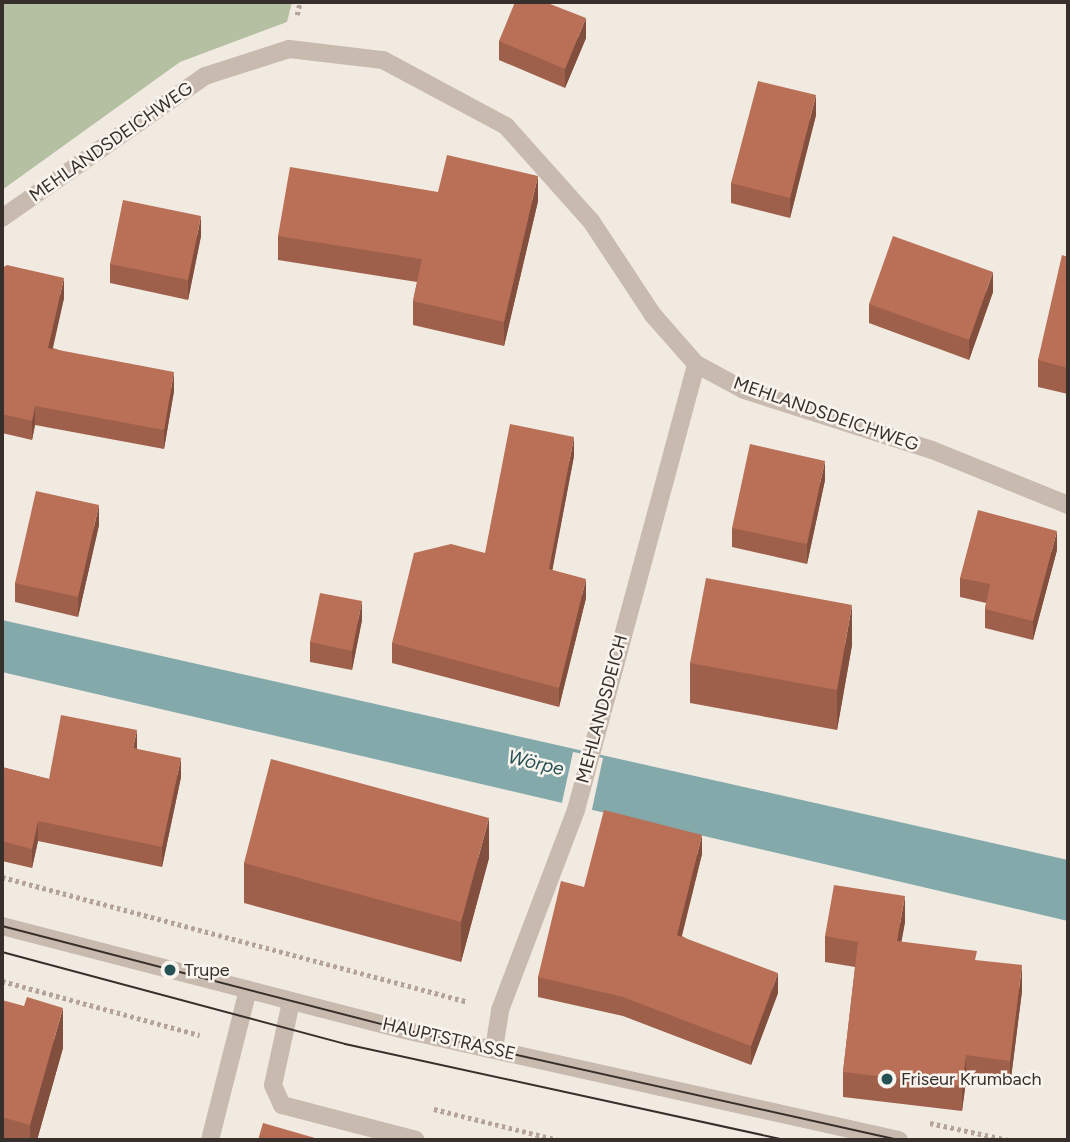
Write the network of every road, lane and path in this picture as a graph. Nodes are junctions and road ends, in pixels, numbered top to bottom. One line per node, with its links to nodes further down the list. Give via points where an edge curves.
1 (2, 218): 2 (street, MEHLANDSDEICHWEG, via 205,76 289,49 383,60 506,126 591,221 653,315)
2 (696, 364): 3 (street, MEHLANDSDEICHWEG, via 744,390 932,450); 9 (street, MEHLANDSDEICH, via 576,810 499,1010)
3 (1068, 505)
4 (2, 877): 8 (path)
5 (2, 926): 6 (street, HAUPTSTRASSE)
6 (248, 990): 7 (street, HAUPTSTRASSE); 10 (street)
7 (291, 1002): 9 (street, HAUPTSTRASSE); 11 (street, via 273,1085 282,1105)
8 (482, 1006)
9 (494, 1049): 12 (street, HAUPTSTRASSE)
10 (210, 1140)
11 (416, 1140)
12 (899, 1140)

